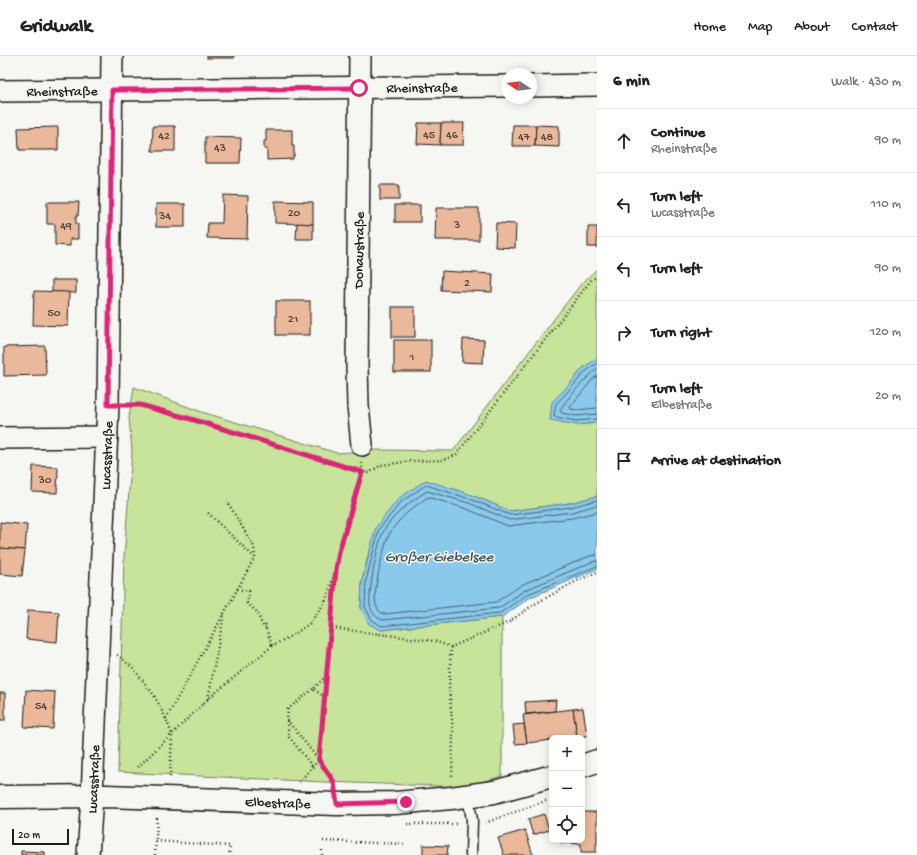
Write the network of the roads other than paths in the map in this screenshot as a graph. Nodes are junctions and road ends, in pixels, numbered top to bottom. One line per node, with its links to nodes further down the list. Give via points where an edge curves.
1 (112, 56): 7 (street, Lucasstraße)
2 (360, 56): 6 (street, Donaustraße)
3 (597, 85): 5 (street)
4 (501, 86): 6 (street, Rheinstraße)
5 (537, 86)
6 (359, 88): 7 (street, Rheinstraße); 11 (street, Donaustraße, via 357,365)
7 (112, 90): 8 (street, Rheinstraße); 9 (street, Lucasstraße)
8 (0, 91)
9 (107, 437): 10 (street); 16 (street, Lucasstraße)
10 (0, 438)
11 (362, 445)
12 (597, 761): 13 (street)
13 (585, 765)
14 (549, 777): 17 (street, Elbestraße, via 494,792)
15 (0, 797): 16 (street, Elbestraße)
16 (92, 797): 17 (street, Elbestraße, via 337,804 395,803); 18 (street, Lucasstraße)
17 (459, 797): 19 (lane, via 472,820)
18 (88, 855)
19 (471, 855)

